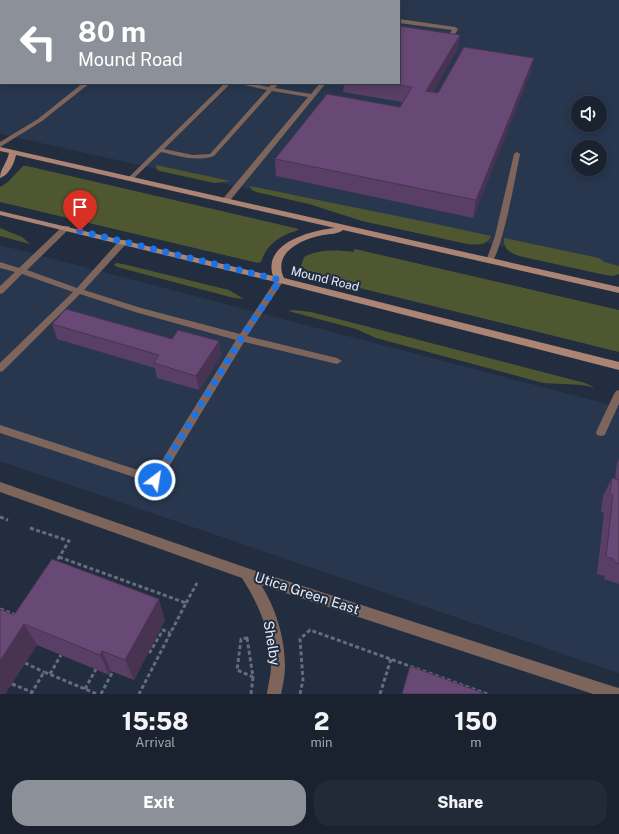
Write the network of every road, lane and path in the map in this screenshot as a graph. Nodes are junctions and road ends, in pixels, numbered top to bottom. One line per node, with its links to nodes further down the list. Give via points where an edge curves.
1 (400, 21): 2 (lane, via 455,29 446,45)
2 (438, 44)
3 (86, 84): 10 (lane, via 40,120)
4 (227, 84): 12 (lane)
5 (244, 84): 8 (lane)
6 (275, 84): 8 (lane)
7 (322, 84): 9 (lane)
8 (271, 89): 9 (lane); 12 (lane, via 212,155 199,158)
9 (312, 96): 17 (lane)
10 (0, 145)
11 (0, 149): 13 (main road)
12 (160, 150): 16 (lane)
13 (13, 152): 15 (main road, via 9,166); 16 (main road)
14 (517, 154): 22 (lane, via 499,236)
15 (0, 176)
16 (130, 179): 17 (main road)
17 (226, 201): 20 (main road)
18 (0, 213): 19 (main road, Mound Road)
19 (66, 228): 21 (main road, Mound Road); 24 (lane)
20 (348, 229): 22 (main road); 25 (main road, via 310,234 290,244 279,257 276,267)
21 (123, 242): 25 (main road, Mound Road); 28 (lane)
22 (490, 261): 27 (main road)
23 (0, 265): 24 (lane)
24 (21, 271): 26 (lane); 28 (lane)
25 (280, 280): 29 (lane); 31 (main road, Mound Road)
26 (0, 290)
27 (619, 290)
28 (78, 292): 29 (lane); 32 (lane)
29 (241, 339): 30 (lane); 34 (lane, via 155,480)
30 (337, 361)
31 (619, 366)
32 (0, 369)
33 (619, 394): 35 (lane)
34 (0, 429)
35 (601, 432)
36 (0, 487): 42 (street, Utica Green East)
37 (0, 517): 38 (path)
38 (8, 520)
39 (30, 528): 40 (path, via 69,541)
40 (59, 557): 41 (path); 43 (path)
41 (51, 570)
42 (247, 574): 70 (street, Shelby, via 261,596 273,627 278,666); 74 (street, Utica Green East)
43 (108, 575): 44 (path); 46 (path)
44 (104, 581)
45 (197, 583): 48 (path)
46 (143, 588): 47 (path); 48 (path)
47 (139, 594)
48 (186, 603): 51 (path)
49 (0, 609): 50 (path)
50 (20, 617)
51 (170, 633): 52 (path, via 163,630); 68 (path)
52 (149, 652)
53 (61, 655): 59 (path)
54 (391, 659): 61 (path); 71 (path, via 310,630 300,639 303,680); 72 (path)
55 (25, 663): 58 (path)
56 (96, 669): 64 (path)
57 (113, 671): 67 (path)
58 (44, 672): 59 (path); 65 (path)
59 (50, 674): 64 (path)
60 (254, 677): 60 (path, via 247,638 241,639 237,670); 69 (path)
61 (456, 682): 63 (path); 73 (path)
62 (12, 684): 65 (path)
63 (454, 688)
64 (85, 689): 66 (path)
65 (31, 693)
66 (97, 694)
67 (101, 694)
68 (139, 694)
69 (251, 694)
70 (274, 694)
71 (300, 694)
72 (380, 694)
73 (488, 694)
74 (615, 694)

